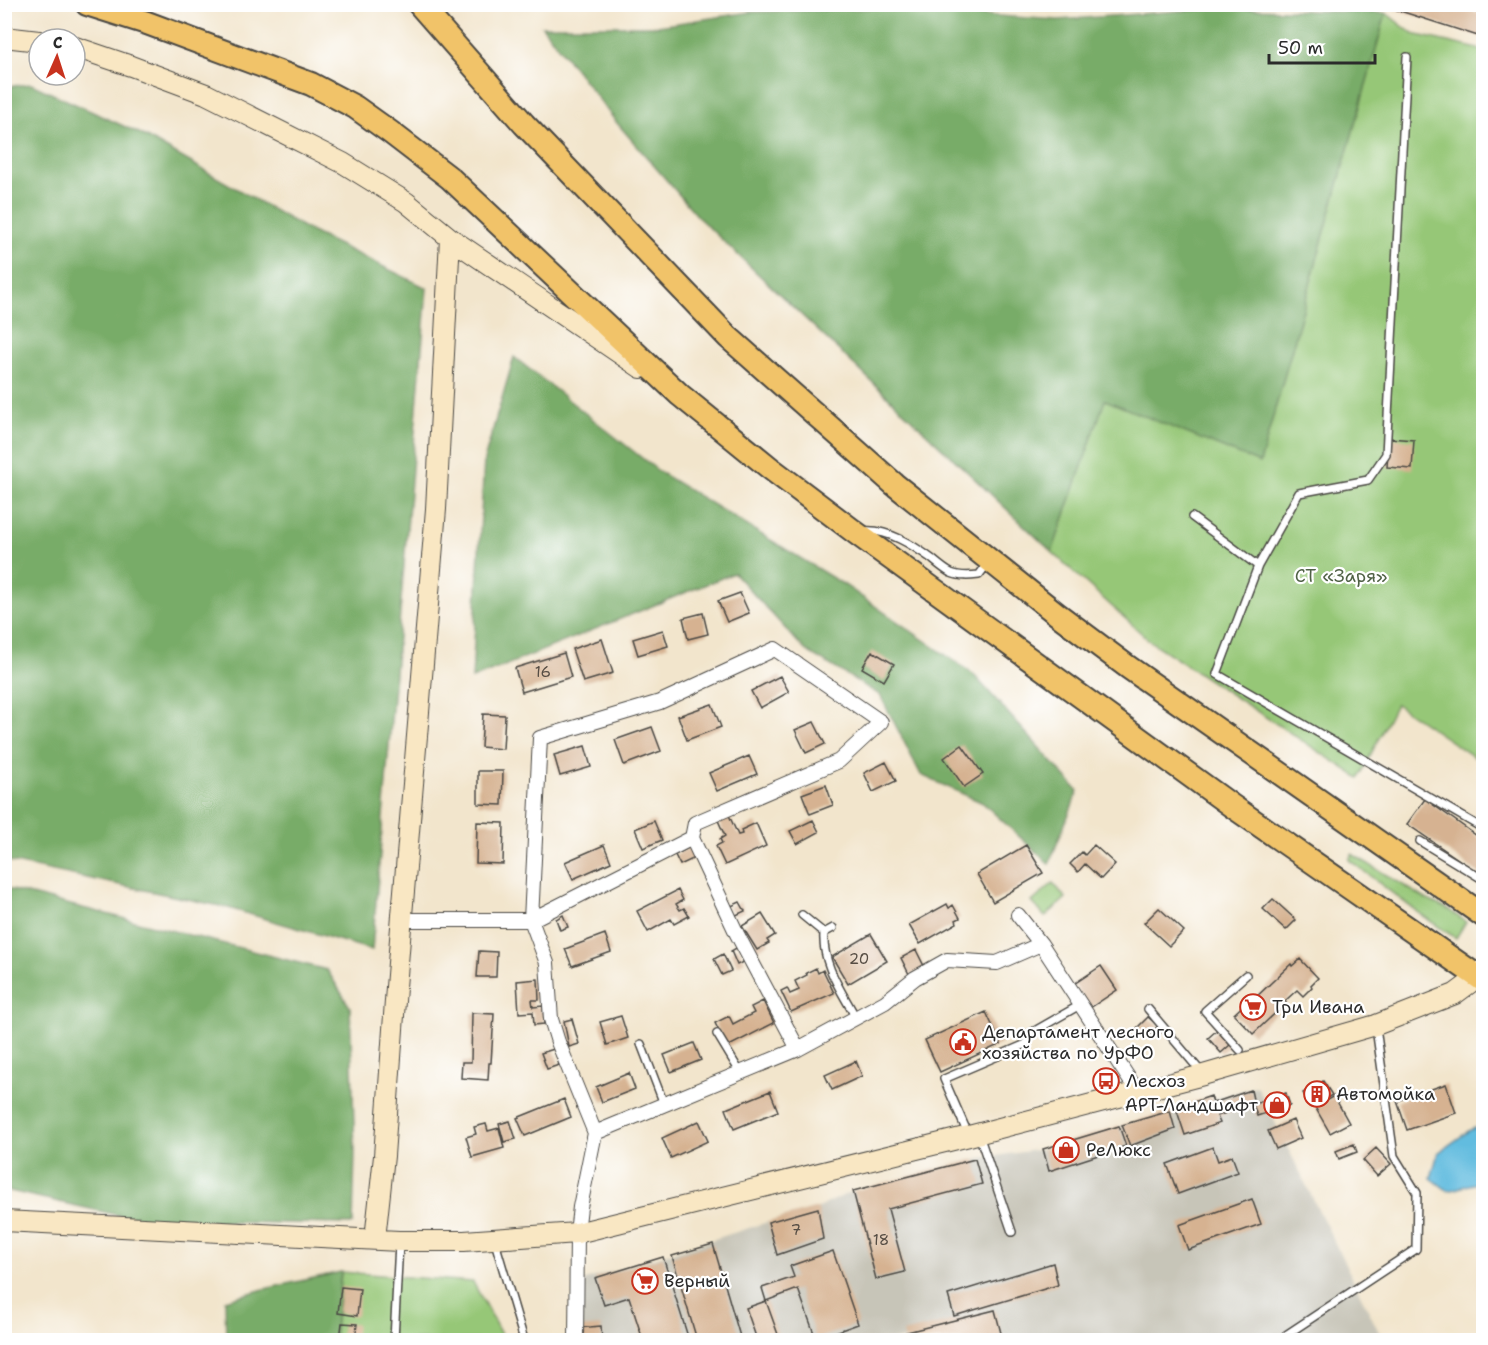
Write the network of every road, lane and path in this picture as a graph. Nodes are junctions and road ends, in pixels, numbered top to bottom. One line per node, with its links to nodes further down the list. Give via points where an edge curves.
1 (87, 4): 8 (main road, via 247,59 354,107 450,178)
2 (419, 4): 11 (main road, via 524,124 729,337 894,484)
3 (4, 37): 4 (street)
4 (27, 40)
5 (87, 51): 7 (street, via 206,94 343,163 406,202)
6 (1407, 57): 12 (lane, via 1386,454 1368,480 1299,493)
7 (450, 238): 8 (street); 20 (street, via 436,509)
8 (680, 395): 10 (main road)
9 (1192, 517): 12 (lane)
10 (856, 533): 11 (lane, via 882,533 917,548 951,573 967,577 979,575); 26 (main road, via 1232,806)
11 (990, 561): 19 (main road, via 1128,667)
12 (1258, 566): 13 (lane, via 1216,674)
13 (1484, 829)
14 (692, 838): 21 (street); 21 (street, via 695,823 839,761 881,722 775,649 660,702 540,738); 33 (street, via 737,934)
15 (1420, 841): 16 (lane)
16 (1484, 880)
17 (802, 915): 23 (lane)
18 (1018, 915): 24 (street)
19 (1484, 916)
20 (402, 920): 21 (street); 44 (street)
21 (531, 920): 39 (street, via 547,963 551,1019)
22 (833, 928): 23 (lane)
23 (824, 933): 29 (lane, via 826,963)
24 (1041, 944): 27 (street); 29 (street, via 997,963 947,960)
25 (1246, 975): 34 (lane, via 1205,1011)
26 (1482, 976): 30 (street, via 1455,993)
27 (1080, 1005): 37 (street); 40 (lane, via 1031,1033 1026,1044 944,1079)
28 (1148, 1009): 36 (lane)
29 (856, 1018): 33 (street)
30 (1376, 1025): 36 (street); 50 (lane, via 1394,1156 1417,1193 1416,1249)
31 (717, 1034): 35 (lane)
32 (641, 1044): 38 (lane)
33 (798, 1048): 35 (street)
34 (1240, 1050)
35 (740, 1072): 38 (street)
36 (1203, 1074): 37 (street)
37 (1137, 1091): 40 (street)
38 (664, 1104): 39 (street)
39 (595, 1133): 43 (street)
40 (974, 1135): 42 (lane); 43 (street)
41 (4, 1221): 44 (street)
42 (1012, 1232)
43 (576, 1233): 45 (street); 49 (street)
44 (375, 1239): 46 (street)
45 (494, 1239): 46 (street); 48 (lane)
46 (399, 1241): 47 (lane)
47 (394, 1341)
48 (524, 1341)
49 (576, 1341)
50 (1282, 1341)

